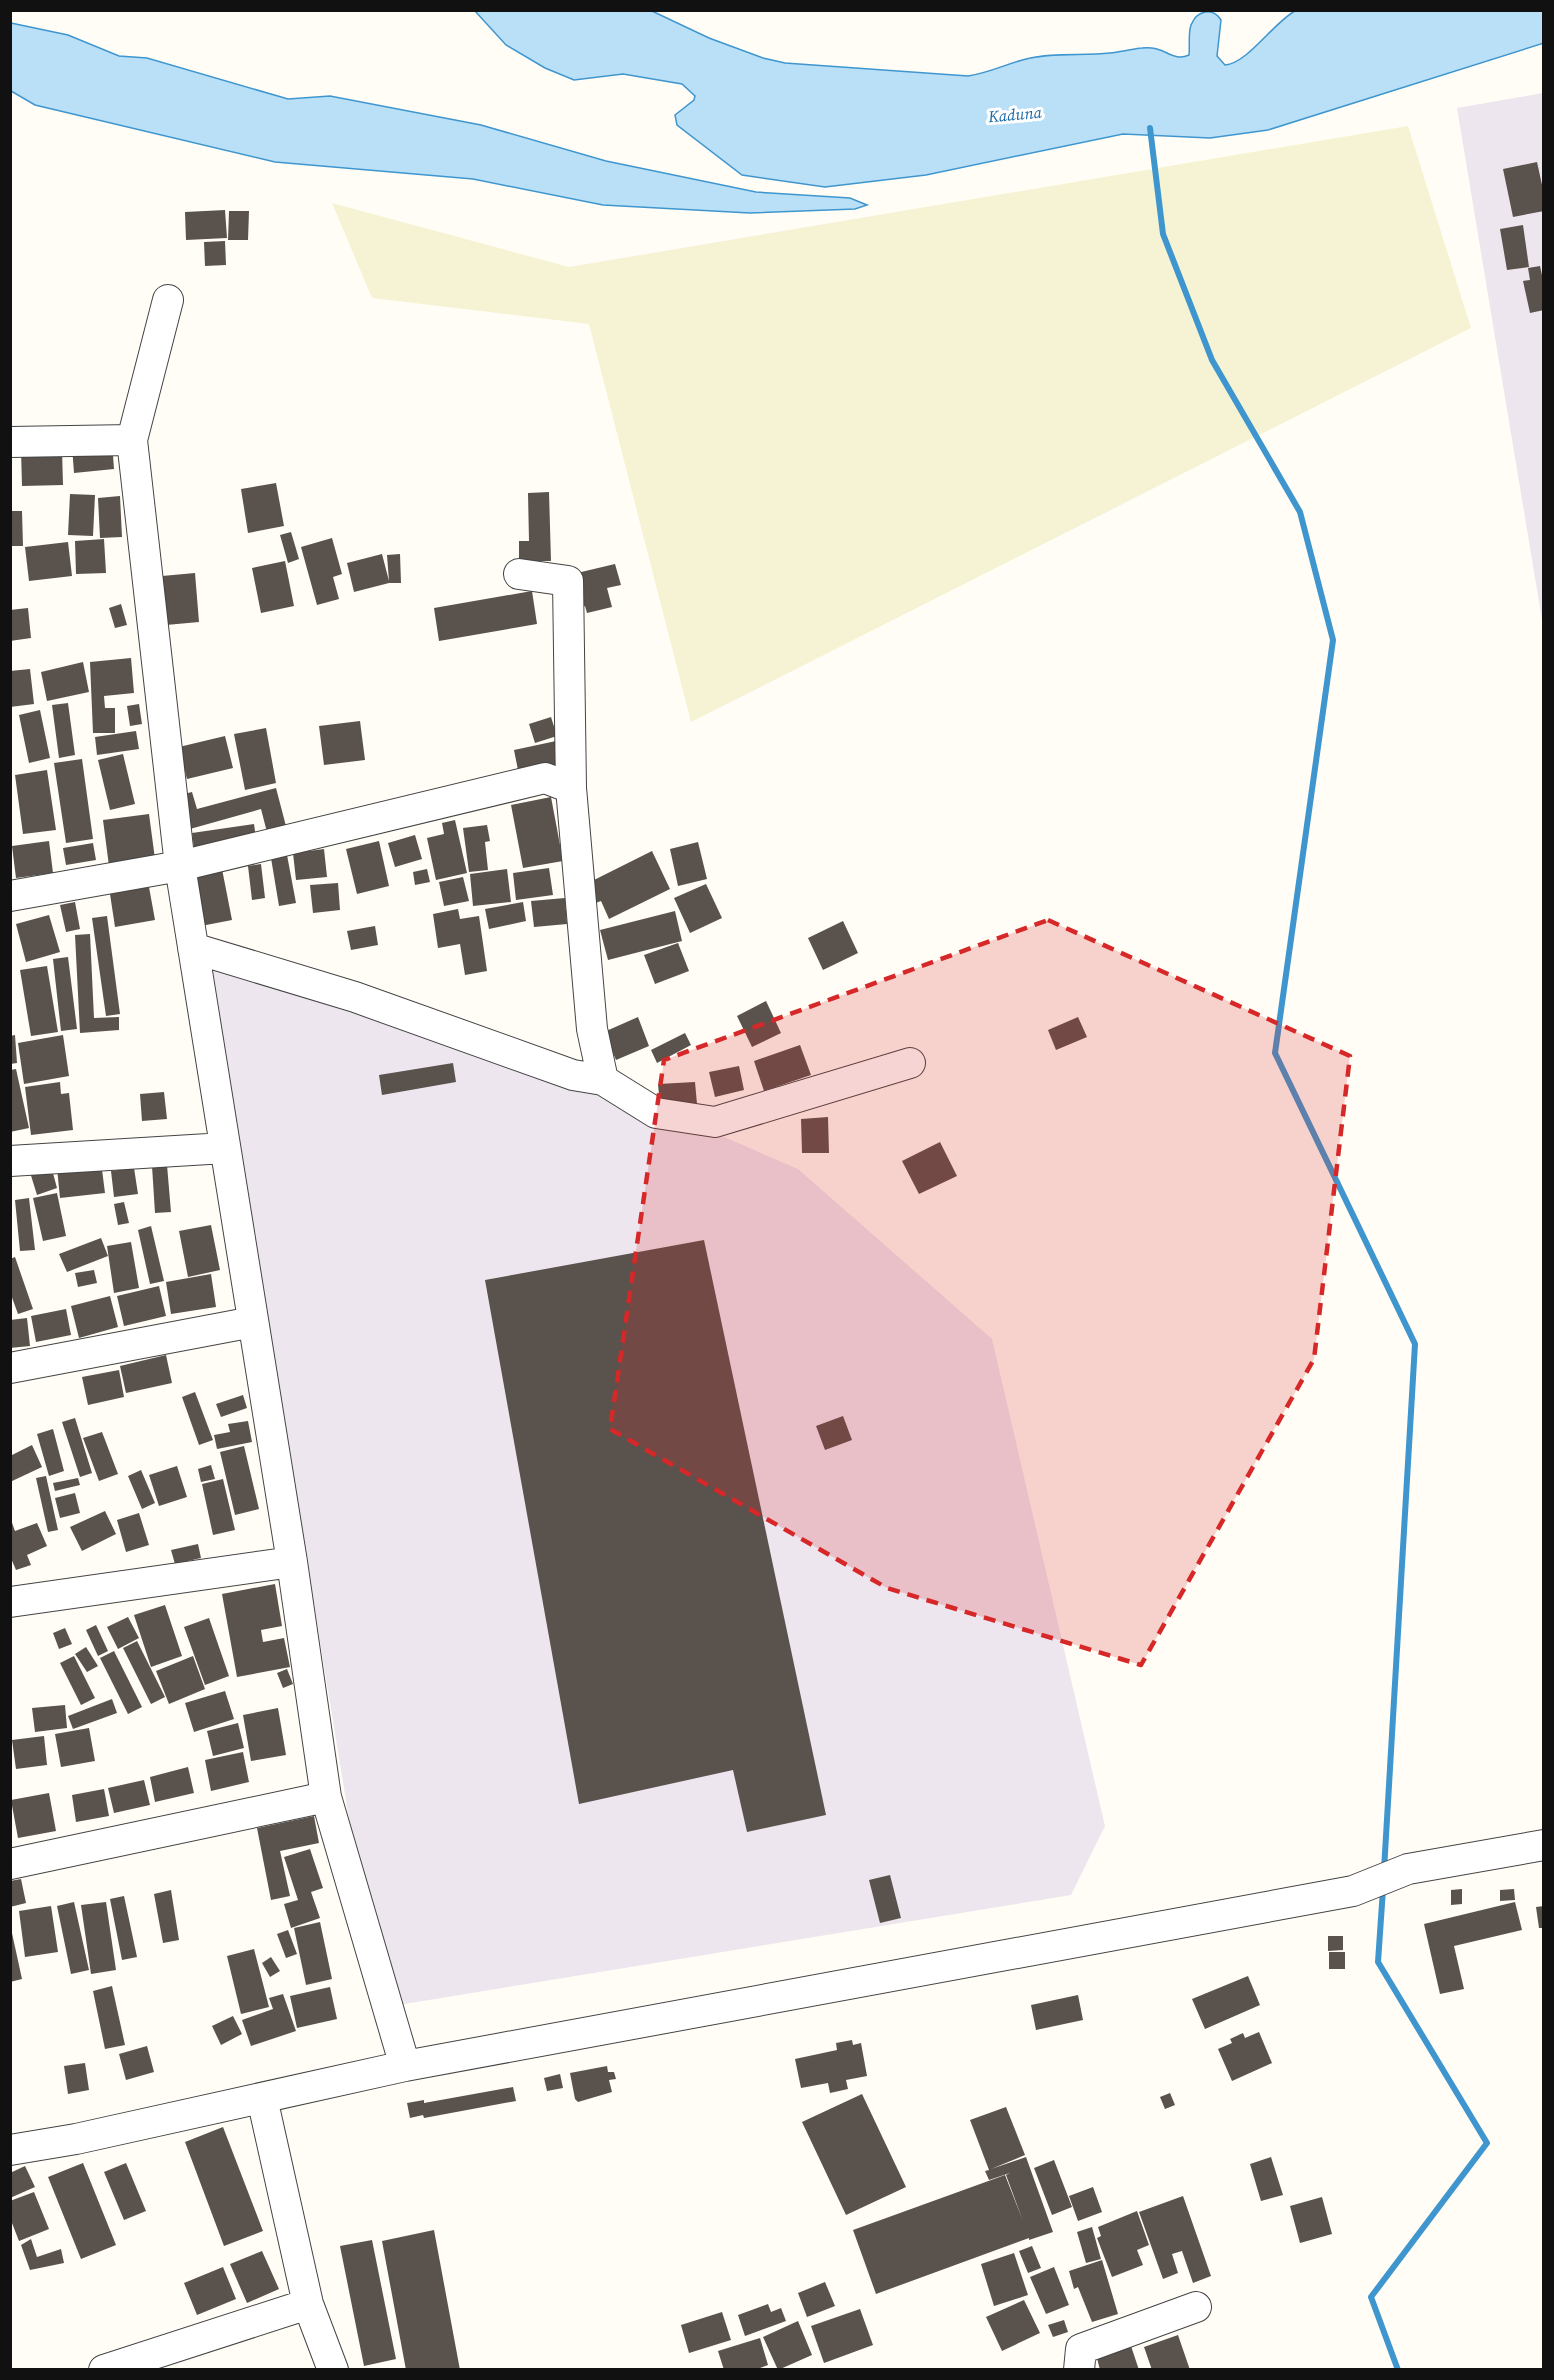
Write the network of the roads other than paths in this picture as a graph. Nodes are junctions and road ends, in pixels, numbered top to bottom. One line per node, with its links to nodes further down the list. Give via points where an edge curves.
1 (168, 300): 2 (street)
2 (132, 440): 3 (street); 6 (street)
3 (10, 442)
4 (519, 574): 5 (street, via 568,581)
5 (571, 788): 6 (street, via 545,778); 10 (street, via 592,1029)
6 (180, 866): 7 (street); 8 (street)
7 (10, 896)
8 (193, 948): 10 (street, via 355,997 573,1075); 11 (street)
9 (910, 1063): 10 (street, via 715,1122 656,1113)
10 (603, 1080)
11 (225, 1148): 12 (street); 13 (street)
12 (10, 1161)
13 (253, 1322): 14 (street); 15 (street)
14 (10, 1368)
15 (292, 1562): 16 (street); 17 (street)
16 (10, 1602)
17 (326, 1797): 19 (street); 20 (street)
18 (1544, 1845): 20 (street, via 1408,1869 1353,1891)
19 (10, 1864)
20 (405, 2066): 21 (street)
21 (262, 2098): 22 (street); 23 (street)
22 (10, 2150)
23 (308, 2304): 25 (street); 26 (street)
24 (1196, 2307): 27 (street, via 1082,2349)
25 (104, 2370)
26 (333, 2370)
27 (1079, 2370)

